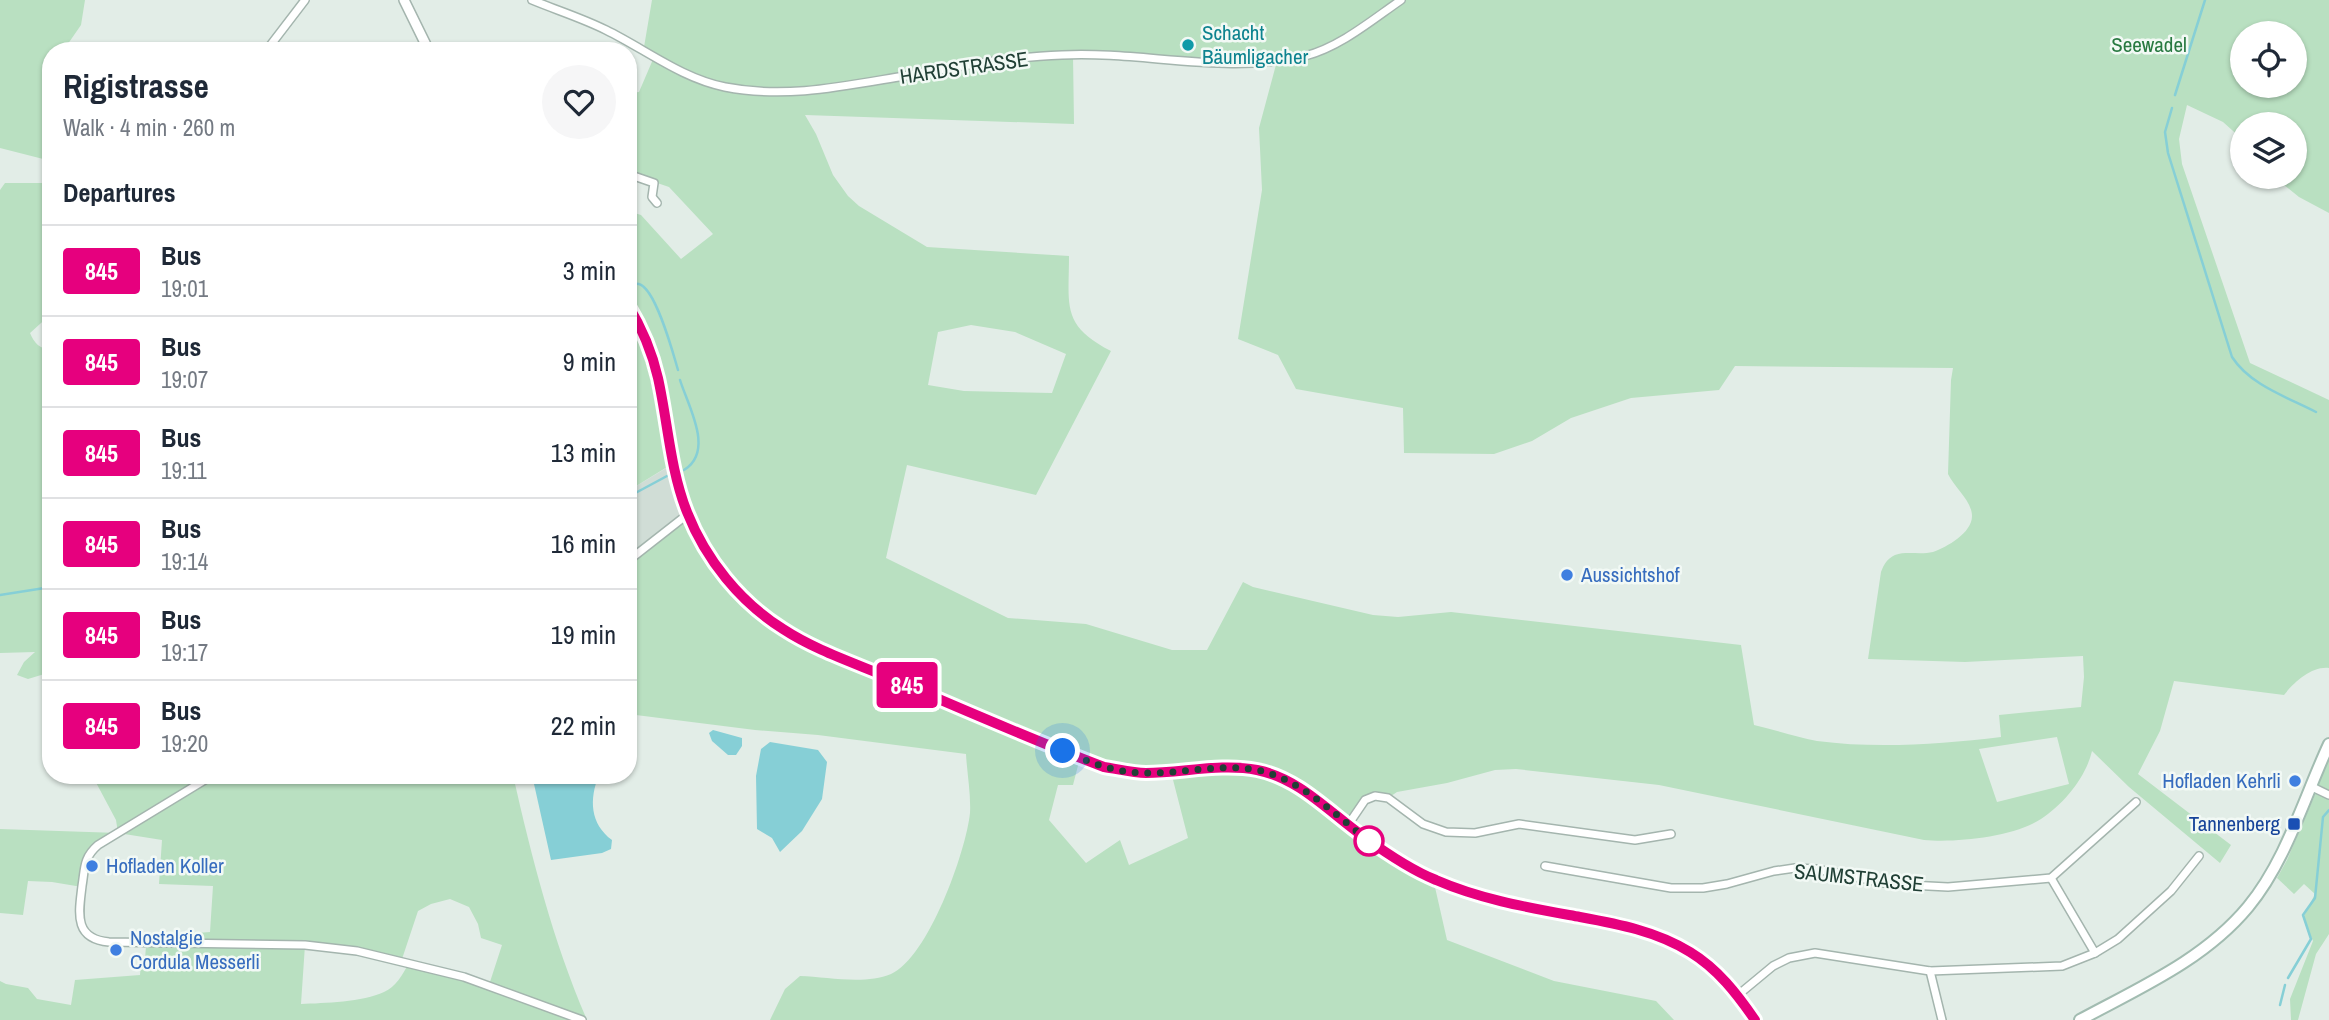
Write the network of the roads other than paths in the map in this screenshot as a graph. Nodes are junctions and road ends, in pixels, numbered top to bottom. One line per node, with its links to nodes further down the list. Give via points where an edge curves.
1 (305, 0): 5 (street)
2 (404, 0): 6 (street)
3 (532, 0): 7 (street, HARDSTRASSE)
4 (1401, 0): 8 (street, HARDSTRASSE, via 1331,46 1277,61 1219,64 1059,55 796,92 723,87 689,76)
5 (273, 42)
6 (425, 42)
7 (627, 42)
8 (637, 47)
9 (637, 177): 10 (street, via 654,183 652,197)
10 (657, 203)
11 (637, 320): 12 (street, via 655,368 673,464)
12 (688, 514): 13 (street); 19 (street, via 704,548 734,586 783,629 820,648 1104,767 1143,774 1258,770 1311,796)
13 (637, 554)
14 (2329, 744): 16 (main road)
15 (199, 784): 27 (street, via 89,853 79,911 89,936 109,942 305,945 357,951 464,977)
16 (2310, 786): 17 (street); 30 (main road, via 2263,886 2228,928 2176,968)
17 (2329, 795)
18 (2137, 802): 23 (street)
19 (1348, 825): 20 (street, via 1365,800 1375,796 1388,798 1423,824 1446,832 1475,834 1519,824 1635,839); 26 (street, via 1425,875 1476,895 1613,923 1669,940 1711,967)
20 (1671, 834)
21 (2199, 856): 24 (street, via 2171,891 2118,939)
22 (1545, 866): 23 (street, SAUMSTRASSE, via 1671,888 1703,888 1795,868 1890,884 1948,887)
23 (2051, 878): 24 (street)
24 (2095, 953): 25 (street, via 2062,966)
25 (1930, 971): 26 (street, via 1815,953 1773,966); 29 (street)
26 (1738, 995): 28 (street)
27 (582, 1020)
28 (1755, 1020)
29 (1942, 1020)
30 (2080, 1020)

